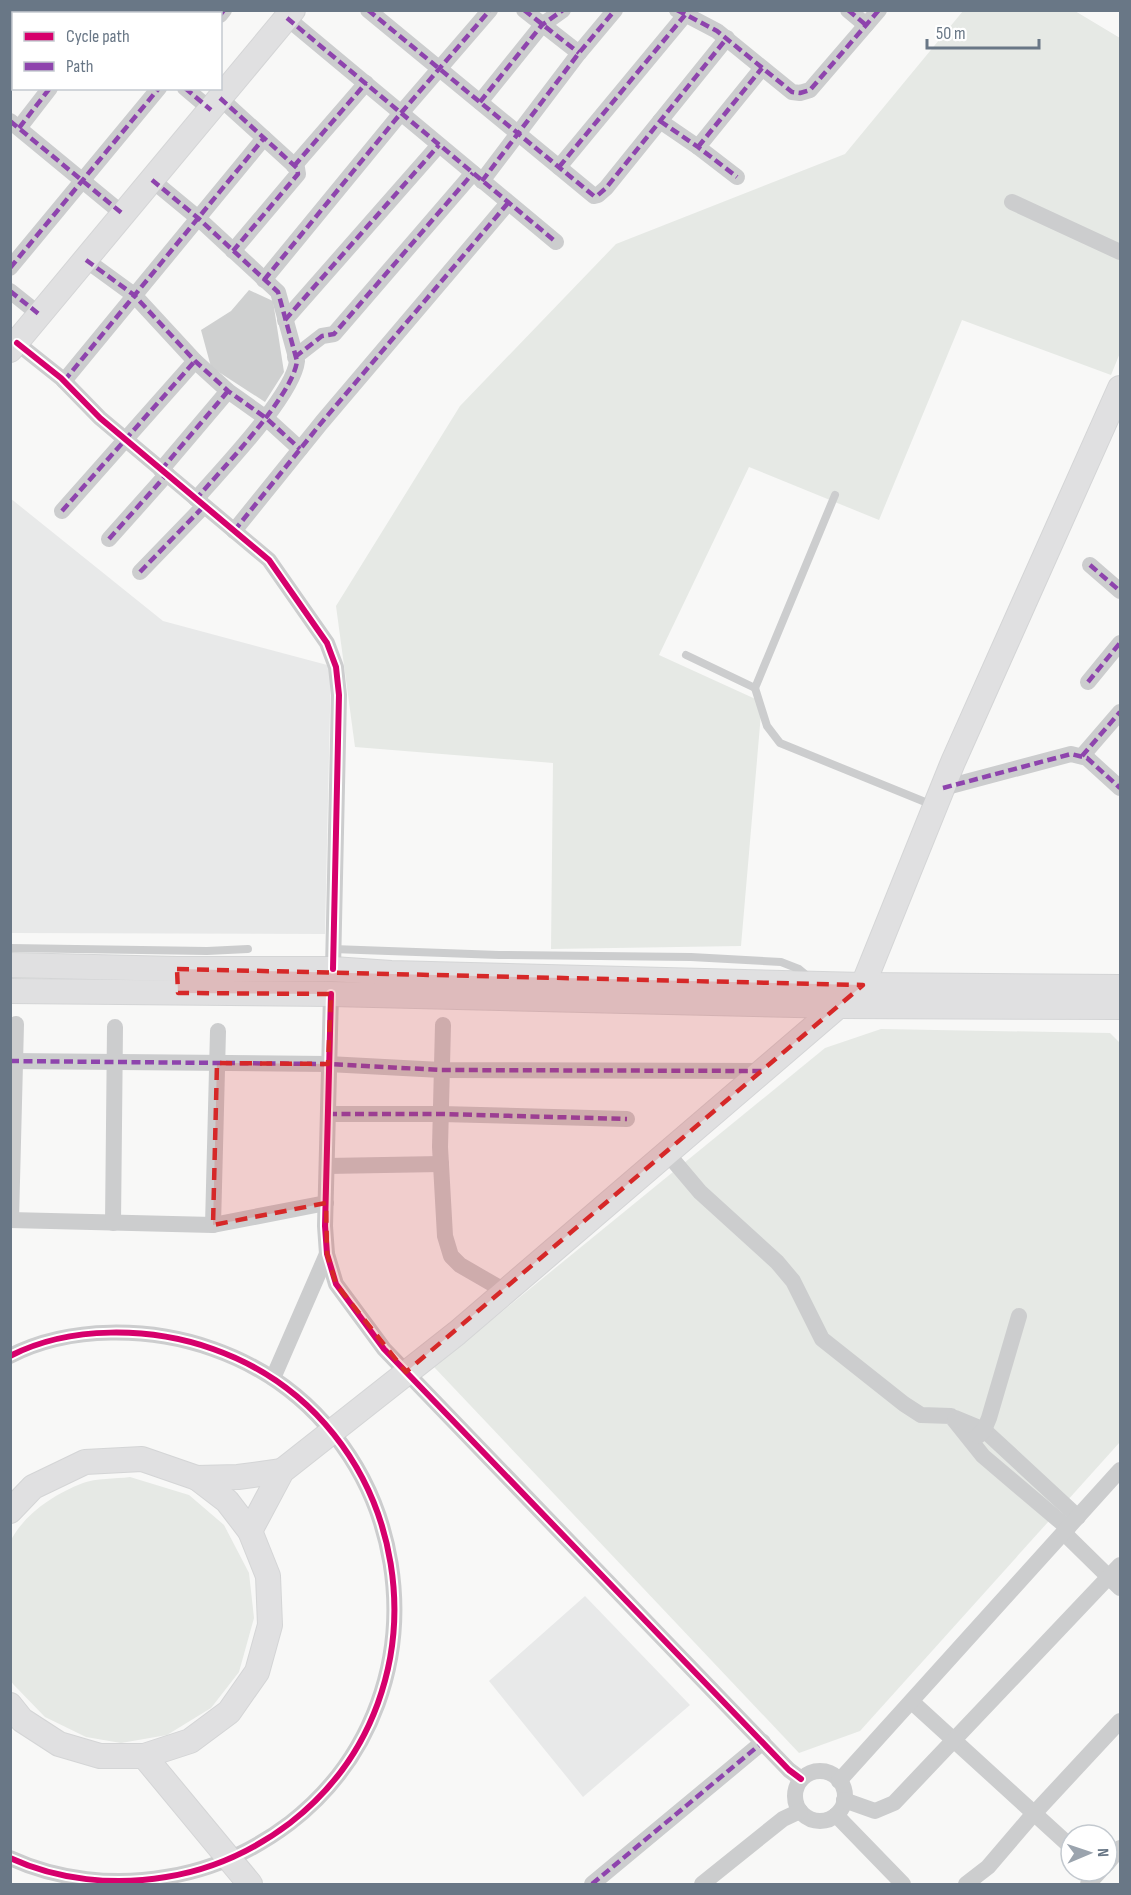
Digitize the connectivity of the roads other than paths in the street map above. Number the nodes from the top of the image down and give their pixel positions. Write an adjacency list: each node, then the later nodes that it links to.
1 (368, 10): 15 (street)
2 (490, 10): 15 (street)
3 (524, 10): 10 (street)
4 (563, 10): 10 (street)
5 (615, 10): 13 (street)
6 (848, 10): 11 (street)
7 (879, 10): 11 (street)
8 (681, 13): 12 (street); 30 (street)
9 (290, 14): 16 (street); 21 (main road)
10 (542, 25): 13 (street); 20 (street)
11 (866, 25): 14 (street)
12 (727, 38): 14 (street); 23 (street)
13 (579, 54): 25 (street)
14 (762, 68): 28 (street)
15 (440, 69): 20 (street); 22 (street)
16 (366, 83): 22 (street); 29 (street)
17 (48, 90): 24 (street)
18 (157, 90): 34 (street)
19 (189, 90): 21 (street)
20 (480, 102): 25 (street)
21 (216, 104): 26 (street); 33 (main road)
22 (401, 113): 27 (street); 44 (street)
23 (660, 121): 28 (street); 30 (street)
24 (15, 124): 34 (street)
25 (519, 134): 30 (street); 31 (street)
26 (264, 138): 29 (street); 38 (street)
27 (439, 144): 31 (street); 48 (street)
28 (698, 147): 32 (street)
29 (294, 166): 40 (street)
30 (559, 166)
31 (477, 177): 36 (street); 50 (street)
32 (737, 177)
33 (152, 180): 37 (main road); 38 (street)
34 (83, 181): 37 (street); 43 (street)
35 (1012, 202): 41 (street)
36 (508, 203): 39 (street); 57 (street)
37 (124, 215): 42 (main road)
38 (198, 218): 40 (street); 46 (street)
39 (556, 243)
40 (233, 251): 44 (street)
41 (1120, 252)
42 (86, 260): 46 (street); 47 (main road)
43 (10, 268)
44 (264, 279): 48 (street)
45 (10, 291): 47 (street)
46 (134, 295): 51 (street); 52 (street)
47 (40, 315): 49 (main road)
48 (285, 320): 50 (street)
49 (14, 346): 52 (street)
50 (295, 357): 55 (street)
51 (195, 361): 54 (street); 56 (street)
52 (64, 381): 56 (street)
53 (1120, 388): 74 (main road)
54 (228, 391): 55 (street); 58 (street)
55 (266, 418): 57 (street); 60 (street)
56 (125, 439): 58 (street); 61 (street)
57 (300, 450): 62 (street)
58 (164, 472): 60 (street); 63 (street)
59 (836, 495): 70 (lane)
60 (200, 502): 62 (street); 65 (street)
61 (62, 511)
62 (234, 531): 77 (street)
63 (109, 539)
64 (1090, 565): 66 (street)
65 (140, 572)
66 (1120, 591)
67 (1120, 643): 69 (street)
68 (686, 655): 70 (lane)
69 (1088, 682)
70 (755, 688): 74 (lane)
71 (1120, 712): 72 (street)
72 (1082, 756): 73 (street); 74 (street)
73 (1120, 788)
74 (939, 797): 80 (main road)
75 (10, 948): 79 (lane)
76 (248, 949): 79 (lane)
77 (333, 959): 79 (main road); 80 (main road)
78 (10, 965): 79 (main road)
79 (188, 970): 82 (main road); 83 (main road)
80 (863, 985): 81 (main road); 84 (main road)
81 (1120, 987)
82 (10, 991)
83 (331, 994): 84 (main road); 93 (street)
84 (839, 1006): 85 (main road); 95 (main road)
85 (1120, 1007)
86 (16, 1024): 90 (street)
87 (443, 1025): 94 (street)
88 (115, 1027): 91 (street)
89 (218, 1031): 92 (street)
90 (13, 1061): 91 (street); 103 (street)
91 (115, 1063): 92 (street); 104 (street)
92 (217, 1063): 93 (street); 105 (street)
93 (328, 1064): 94 (street); 96 (street)
94 (441, 1070): 95 (street); 97 (street)
95 (763, 1071): 99 (main road)
96 (328, 1114): 97 (street); 101 (street)
97 (441, 1114): 98 (street); 100 (street)
98 (627, 1119)
99 (667, 1153): 107 (main road); 113 (street)
100 (441, 1164): 101 (street); 107 (street)
101 (327, 1166): 102 (street)
102 (327, 1203): 105 (street); 106 (street)
103 (11, 1220): 104 (street)
104 (113, 1223): 105 (street)
105 (213, 1226)
106 (327, 1254): 110 (street); 111 (street)
107 (506, 1291): 110 (main road)
108 (1019, 1316): 113 (street)
109 (12, 1352): 111 (street)
110 (406, 1372): 112 (main road); 126 (street)
111 (273, 1378): 112 (street)
112 (332, 1431): 115 (main road); 135 (street)
113 (978, 1436): 118 (street)
114 (1120, 1470): 118 (street)
115 (282, 1471): 116 (main road); 119 (main road)
116 (197, 1478): 117 (main road); 119 (main road)
117 (10, 1511)
118 (1070, 1526): 121 (street); 122 (street)
119 (250, 1531): 127 (main road)
120 (1120, 1565): 121 (street)
121 (1114, 1583): 125 (street)
122 (912, 1702): 125 (street); 129 (street)
123 (14, 1715): 127 (main road)
124 (1120, 1720): 132 (street)
125 (954, 1740): 130 (street); 132 (street)
126 (763, 1742): 128 (street); 137 (street)
127 (144, 1756): 135 (main road)
128 (801, 1779): 129 (street); 131 (street)
129 (839, 1780): 130 (street)
130 (840, 1808): 131 (street); 139 (street)
131 (800, 1811): 138 (street)
132 (1034, 1814): 133 (street); 140 (street)
133 (1059, 1836)
134 (10, 1858): 135 (street)
135 (229, 1860): 136 (main road)
136 (250, 1884)
137 (592, 1884)
138 (702, 1884)
139 (903, 1884)
140 (966, 1884)

